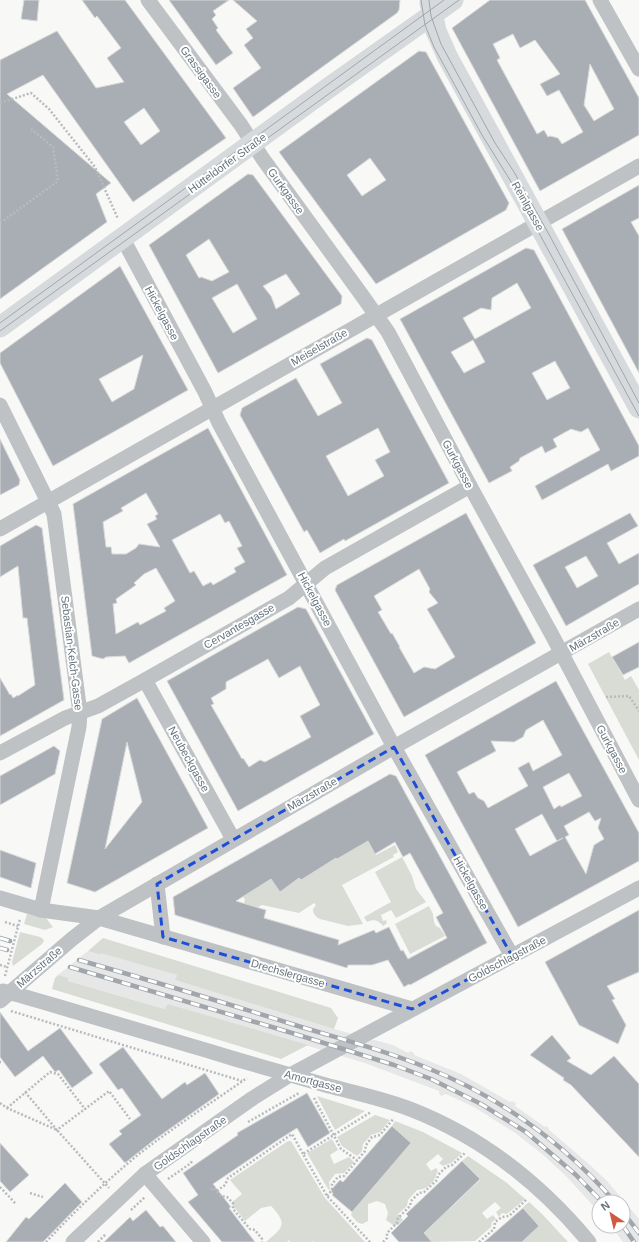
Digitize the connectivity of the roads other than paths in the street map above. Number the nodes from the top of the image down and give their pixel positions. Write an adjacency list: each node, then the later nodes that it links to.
1 (148, 0): 6 (street, Grassigasse)
2 (453, 0): 4 (main road, Hütteldorfer Straße)
3 (600, 0): 5 (street)
4 (431, 8): 6 (main road, Hütteldorfer Straße); 8 (main road, Reinlgasse)
5 (639, 69)
6 (253, 144): 9 (main road, Hütteldorfer Straße); 10 (street, Gurkgasse)
7 (639, 166): 8 (street, Meiselstraße)
8 (538, 223): 10 (street, Meiselstraße); 14 (main road, Reinlgasse)
9 (123, 239): 11 (main road, Hütteldorfer Straße); 13 (street, Hickelgasse)
10 (376, 314): 13 (street, Meiselstraße); 15 (street, Gurkgasse)
11 (0, 327)
12 (0, 405): 16 (street, Sebastian-Kelch-Gasse)
13 (212, 408): 16 (street, Meiselstraße); 18 (street, Hickelgasse)
14 (639, 408)
15 (470, 486): 18 (street, Cervantesgasse); 20 (street, Gurkgasse)
16 (48, 501): 17 (street, Meiselstraße); 22 (street, Sebastian-Kelch-Gasse)
17 (0, 529)
18 (307, 584): 21 (street, Cervantesgasse); 23 (street, Hickelgasse)
19 (639, 609): 20 (street, Märzstraße)
20 (561, 653): 23 (street, Märzstraße); 25 (street, Gurkgasse)
21 (145, 680): 22 (street, Cervantesgasse); 26 (street, Neubeckgasse)
22 (80, 712): 24 (street, Cervantesgasse); 30 (street, Sebastian-Kelch-Gasse)
23 (394, 747): 26 (street, Märzstraße); 33 (street, Hickelgasse)
24 (0, 753)
25 (639, 800)
26 (233, 839): 27 (street, Märzstraße)
27 (157, 884): 31 (street, Märzstraße); 32 (street)
28 (639, 888): 33 (street, Goldschlagstraße)
29 (0, 898): 30 (street, Drechslergasse)
30 (41, 910): 31 (street, Drechslergasse)
31 (99, 918): 32 (street, Drechslergasse); 34 (street, Märzstraße)
32 (163, 937): 35 (street, Drechslergasse)
33 (512, 956): 35 (street, Goldschlagstraße)
34 (4, 997): 36 (street, Amortgasse)
35 (412, 1009): 36 (street, Goldschlagstraße)
36 (300, 1080): 37 (street, Goldschlagstraße); 40 (street, Amortgasse)
37 (145, 1174): 38 (street, Goldschlagstraße); 39 (street)
38 (73, 1242)
39 (203, 1242)
40 (589, 1242)

